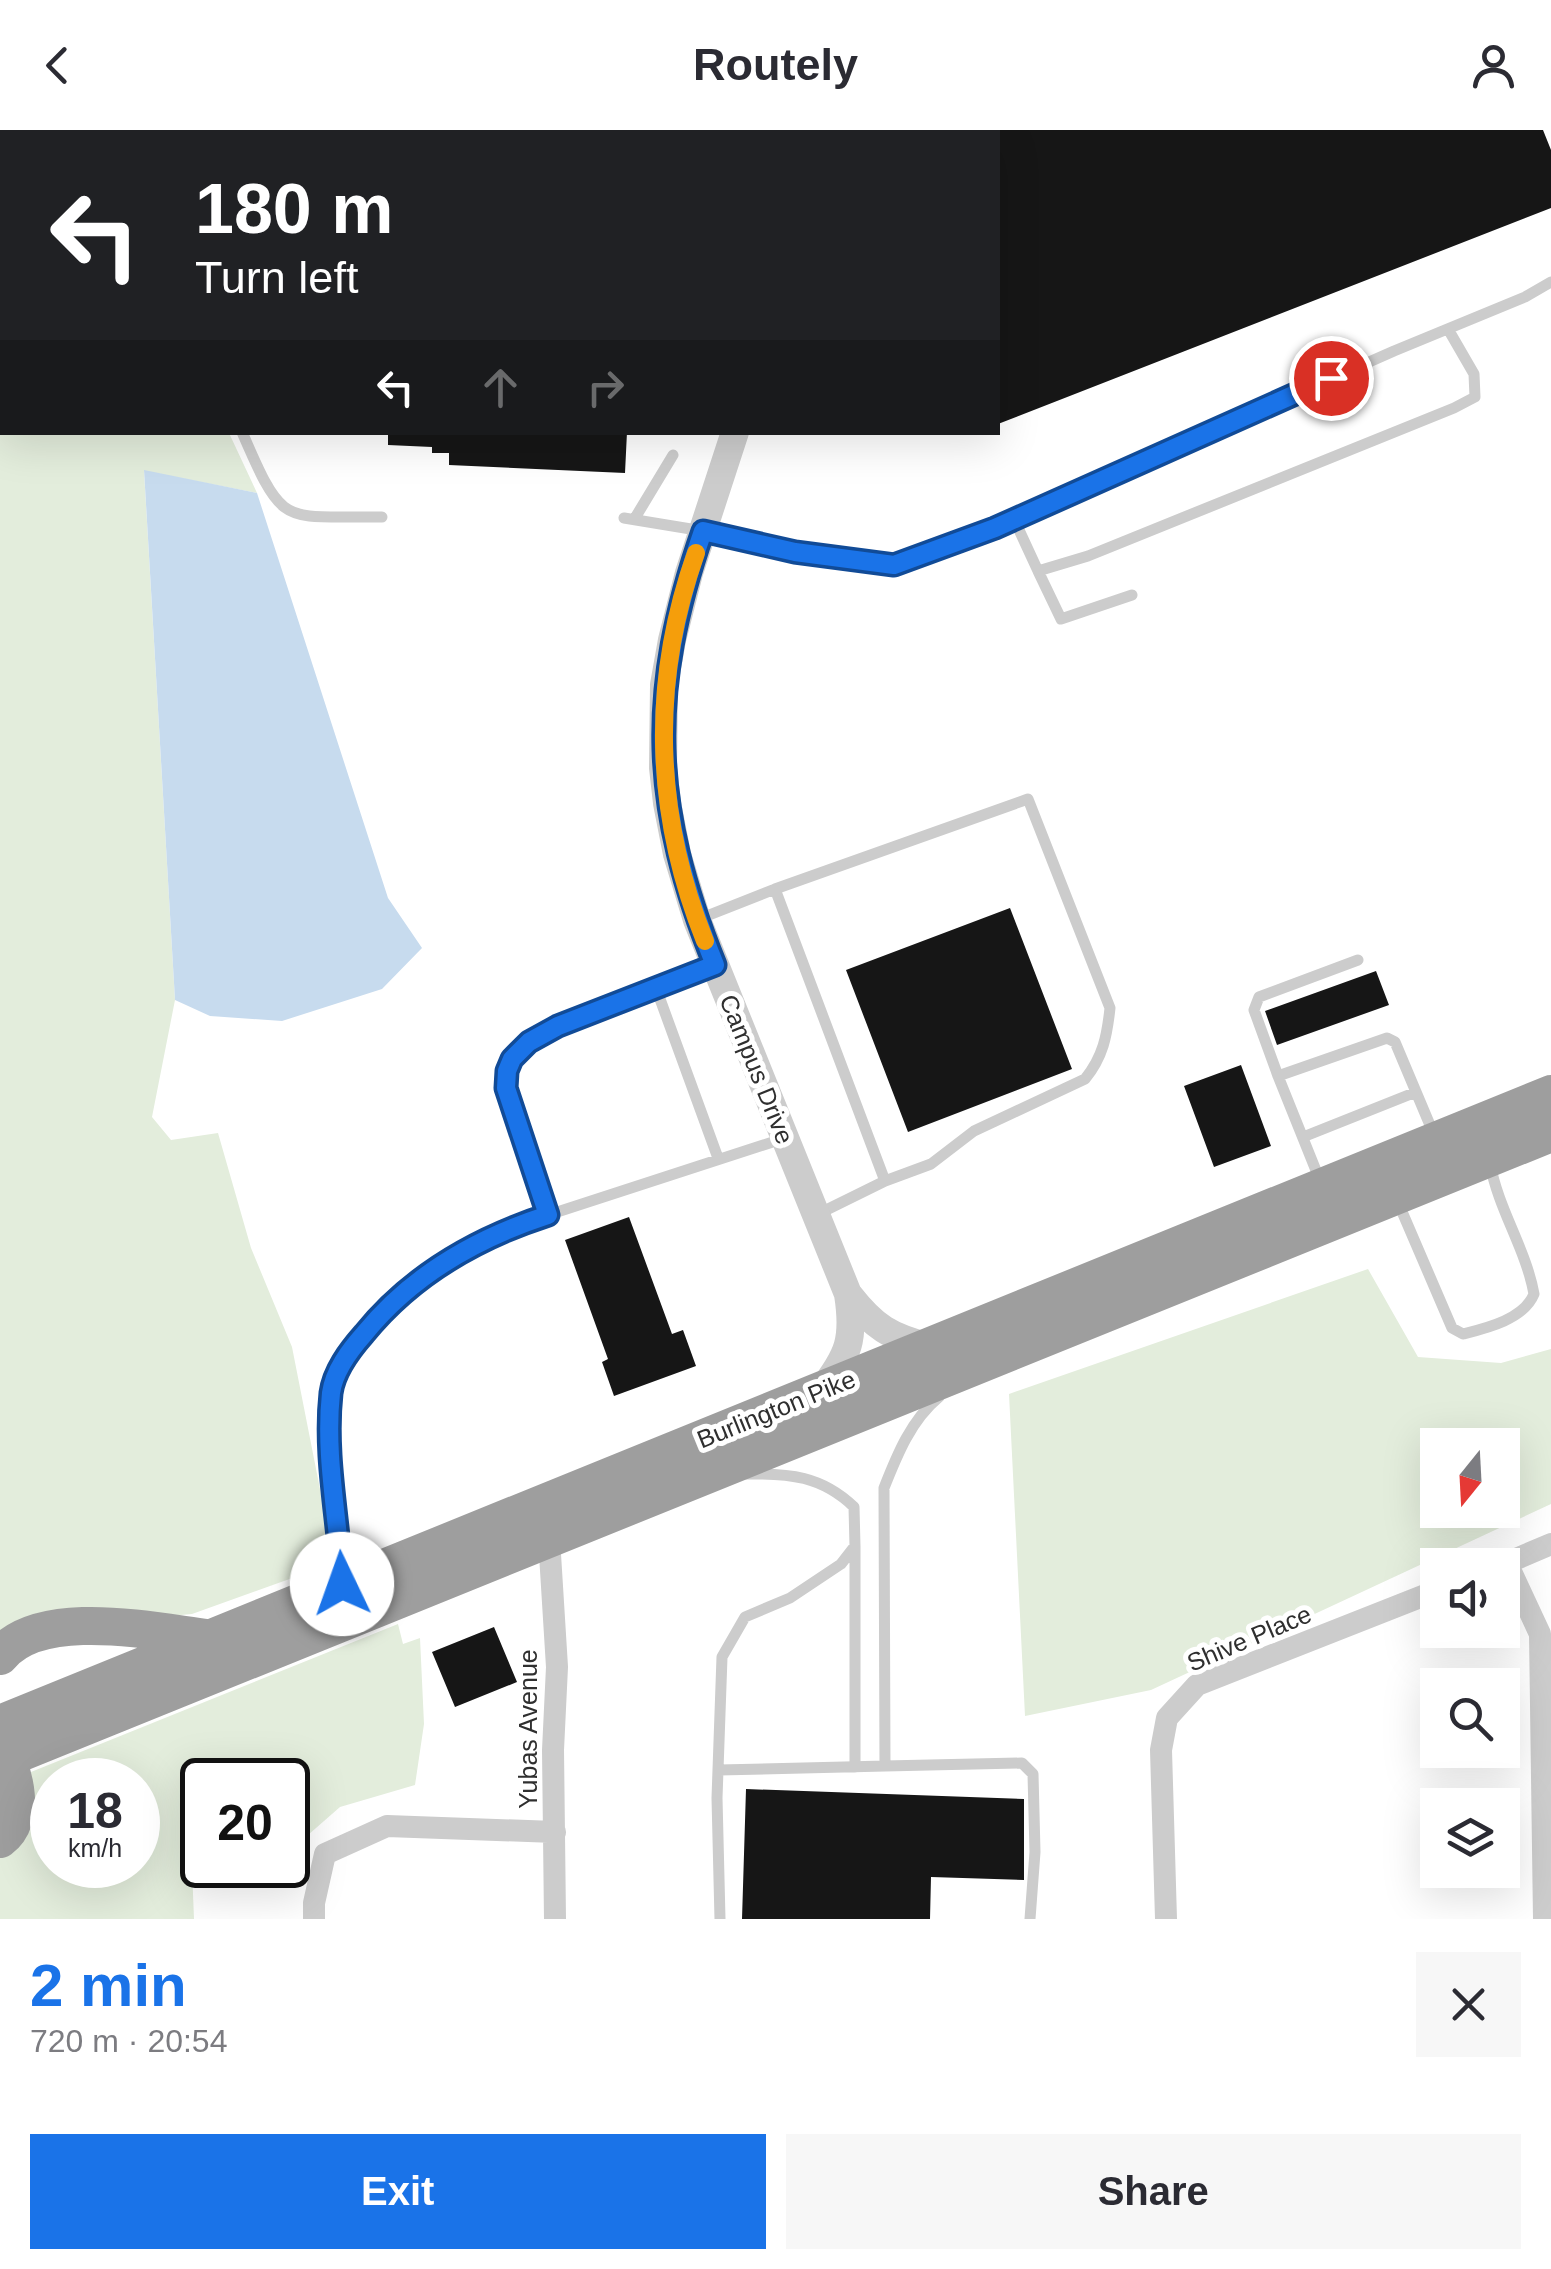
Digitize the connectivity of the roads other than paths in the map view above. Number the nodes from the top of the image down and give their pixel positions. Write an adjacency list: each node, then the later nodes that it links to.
1 (1551, 282): 2 (lane)
2 (1448, 329): 7 (lane); 9 (lane)
3 (243, 435): 6 (lane)
4 (734, 435): 8 (street, Campus Drive)
5 (674, 456): 8 (lane)
6 (382, 517)
7 (1014, 519): 8 (lane); 9 (lane)
8 (703, 531): 12 (street, Campus Drive)
9 (1038, 572): 10 (lane)
10 (1132, 595)
11 (775, 890): 12 (lane); 25 (lane); 25 (lane)
12 (697, 920): 14 (street, Campus Drive)
13 (1358, 960): 16 (lane)
14 (715, 965): 15 (lane); 21 (street, Campus Drive)
15 (656, 988): 23 (lane); 28 (lane)
16 (1278, 1076): 17 (lane); 20 (lane)
17 (1416, 1092): 20 (lane); 22 (lane)
18 (1551, 1094): 22 (highway, Burlington Pike)
19 (1551, 1132): 24 (highway, Burlington Pike)
20 (1302, 1137): 26 (lane)
21 (785, 1138): 23 (lane); 29 (street, Campus Drive)
22 (1436, 1140): 26 (highway, Burlington Pike)
23 (718, 1158): 28 (lane)
24 (1489, 1158): 27 (highway, Burlington Pike); 27 (lane)
25 (885, 1181): 29 (lane)
26 (1322, 1186): 31 (highway, Burlington Pike)
27 (1395, 1196): 32 (highway, Burlington Pike)
28 (548, 1215): 39 (lane)
29 (816, 1215): 30 (street, Campus Drive)
30 (848, 1294): 31 (street, Campus Drive); 33 (street, Campus Drive)
31 (930, 1347): 33 (highway, Burlington Pike)
32 (981, 1363): 34 (highway, Burlington Pike); 45 (lane)
33 (821, 1391): 39 (highway, Burlington Pike)
34 (688, 1482): 35 (highway, Burlington Pike); 37 (lane)
35 (549, 1538): 44 (highway, Burlington Pike); 48 (street, Yubas Avenue)
36 (1551, 1544): 38 (street)
37 (855, 1546): 46 (lane); 47 (lane)
38 (1520, 1557)
39 (342, 1584): 42 (highway, Burlington Pike)
40 (1520, 1595): 55 (street)
41 (1420, 1597): 54 (street, Shive Place)
42 (210, 1638): 43 (highway); 44 (highway, Burlington Pike)
43 (0, 1656)
44 (6, 1740): 49 (highway)
45 (885, 1766): 46 (lane); 53 (lane)
46 (855, 1767): 47 (lane)
47 (719, 1770): 52 (lane)
48 (556, 1832): 50 (street); 51 (street, Yubas Avenue)
49 (0, 1839)
50 (314, 1919)
51 (555, 1919)
52 (720, 1919)
53 (1030, 1919)
54 (1166, 1919)
55 (1544, 1919)

